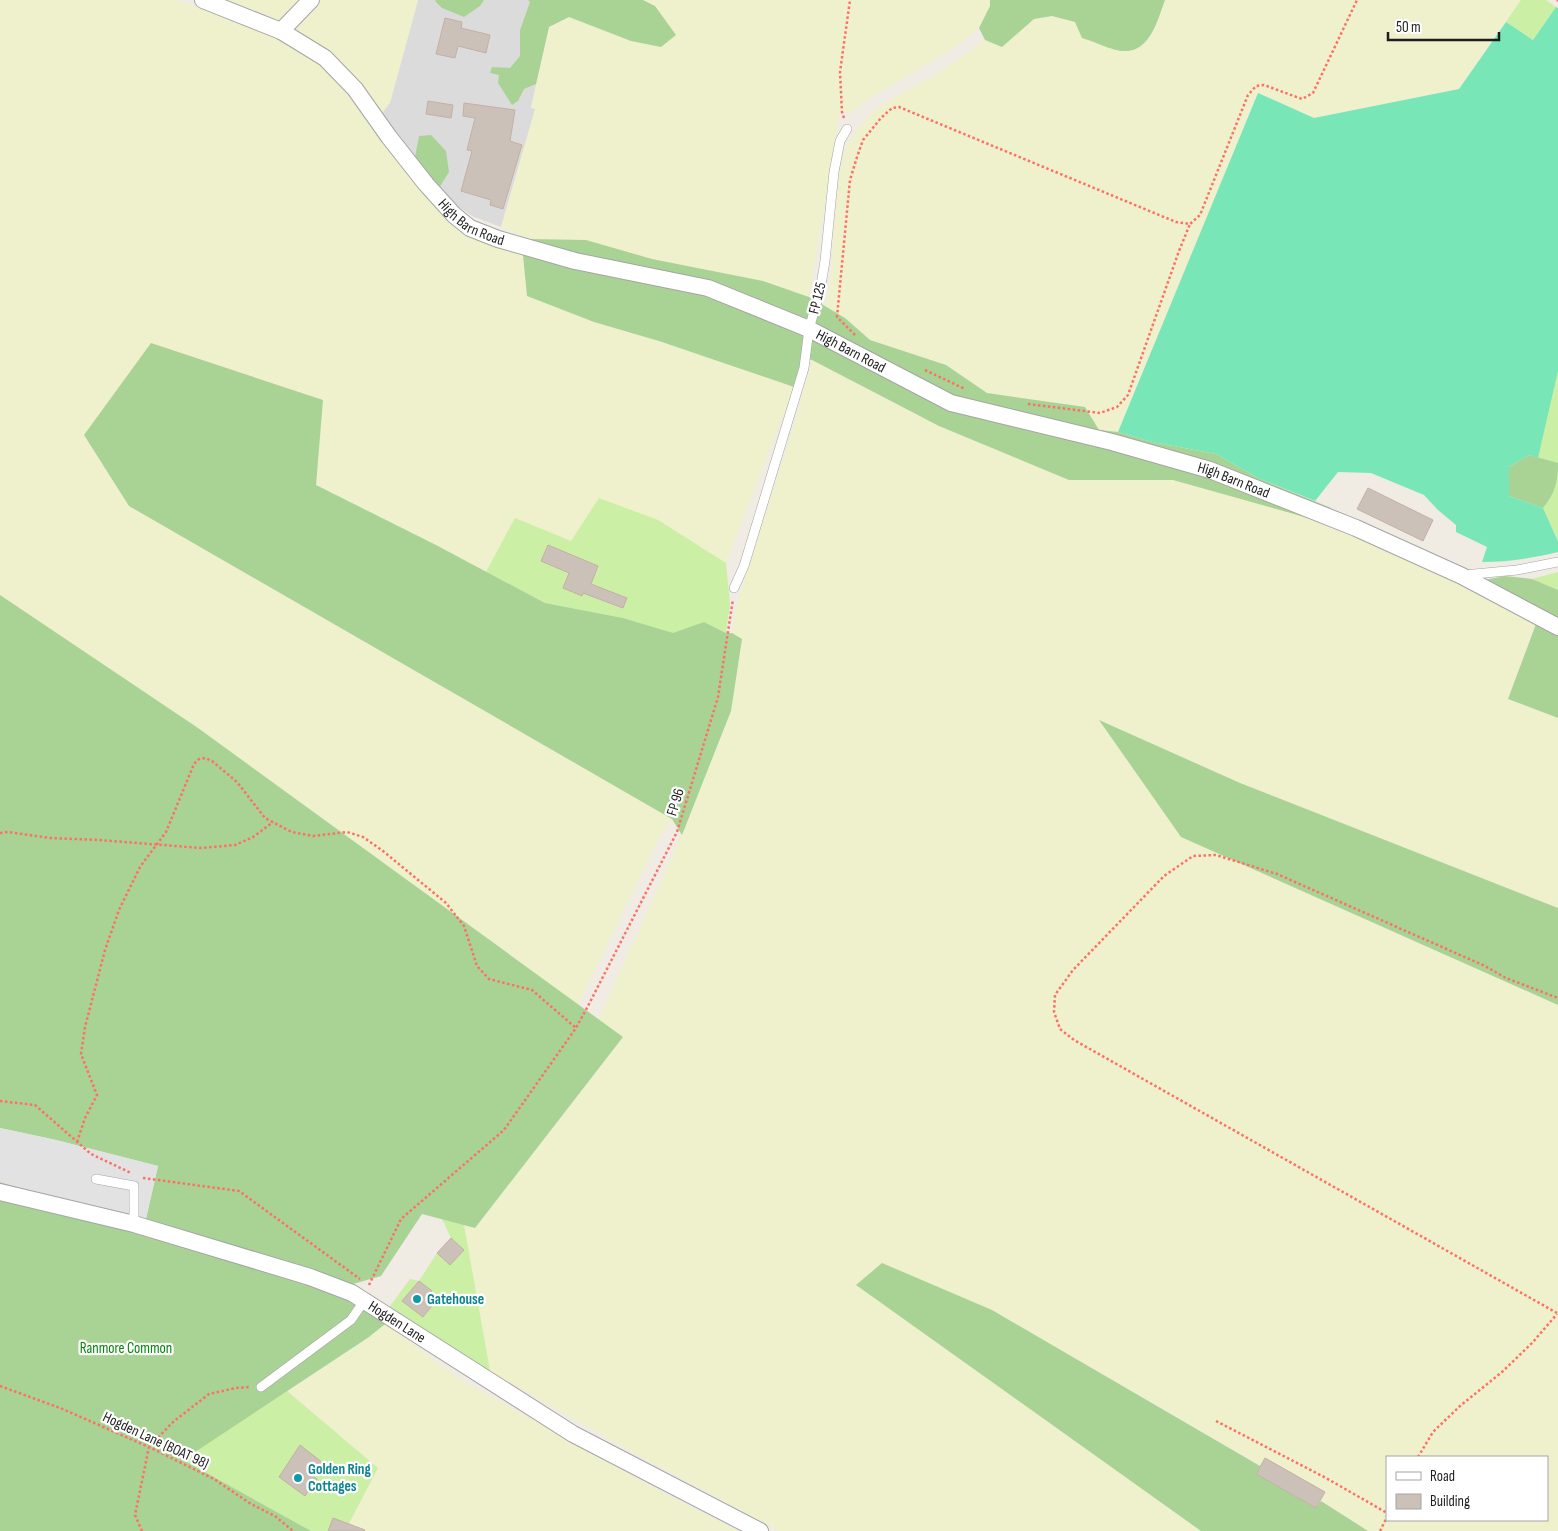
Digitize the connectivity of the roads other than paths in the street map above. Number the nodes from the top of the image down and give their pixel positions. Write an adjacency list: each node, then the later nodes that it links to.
1 (203, 0): 3 (street, High Barn Road)
2 (312, 0): 3 (street)
3 (281, 32): 5 (street, High Barn Road)
4 (847, 129): 5 (lane, FP 125)
5 (809, 329): 7 (street, High Barn Road); 8 (lane, FP 125)
6 (1558, 562): 7 (lane)
7 (1462, 576): 9 (street, High Barn Road)
8 (734, 588)
9 (1558, 627)
10 (96, 1179): 12 (lane)
11 (0, 1192): 12 (street, Hogden Lane)
12 (134, 1224): 13 (street, Hogden Lane)
13 (367, 1293): 14 (lane); 15 (street, Hogden Lane)
14 (261, 1387)
15 (760, 1531)

